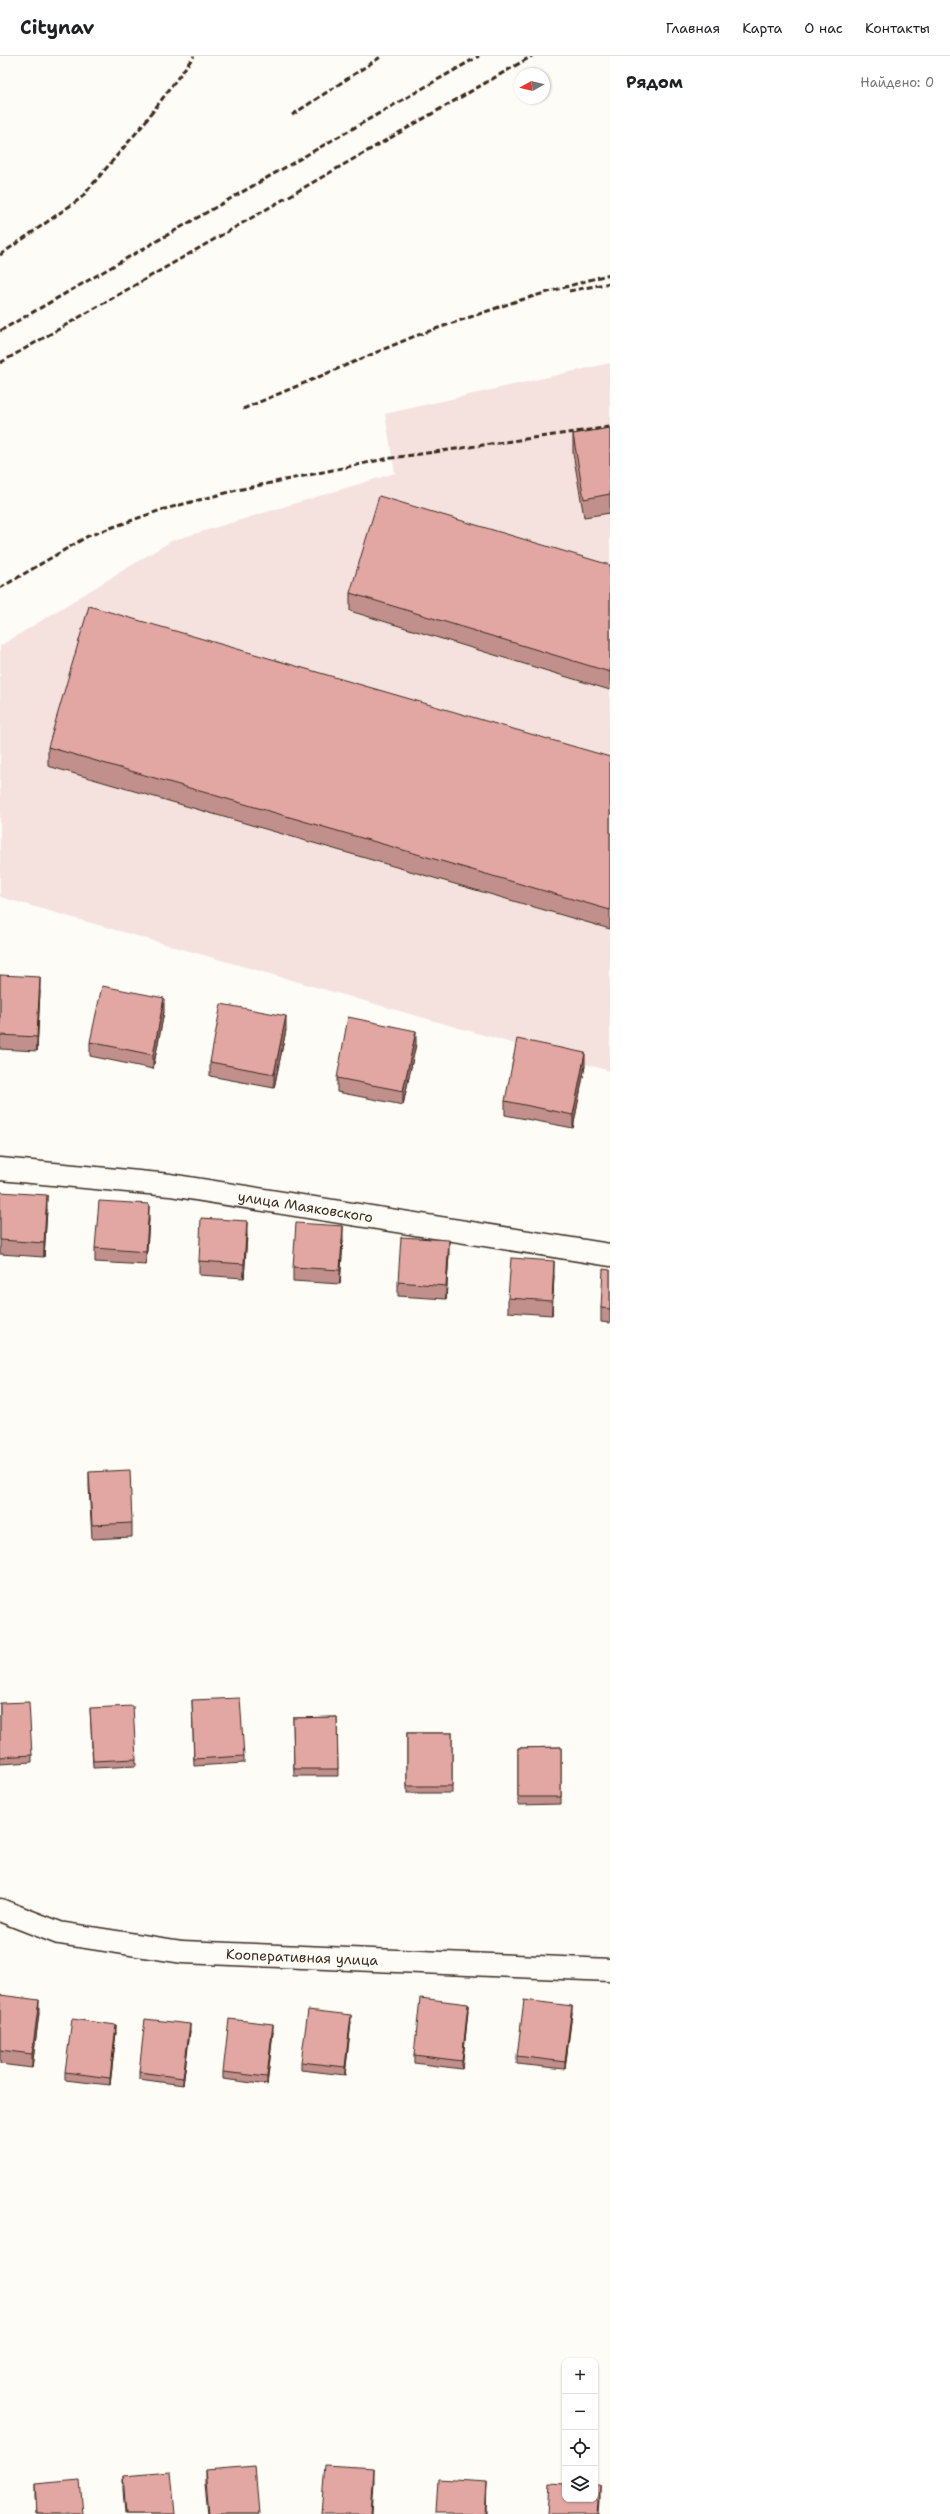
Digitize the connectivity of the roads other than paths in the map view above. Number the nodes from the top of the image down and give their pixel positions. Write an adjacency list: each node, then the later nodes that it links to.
1 (0, 1169): 2 (street, улица Маяковского)
2 (610, 1255)
3 (0, 1910): 4 (street, Кооперативная улица)
4 (610, 1970)

